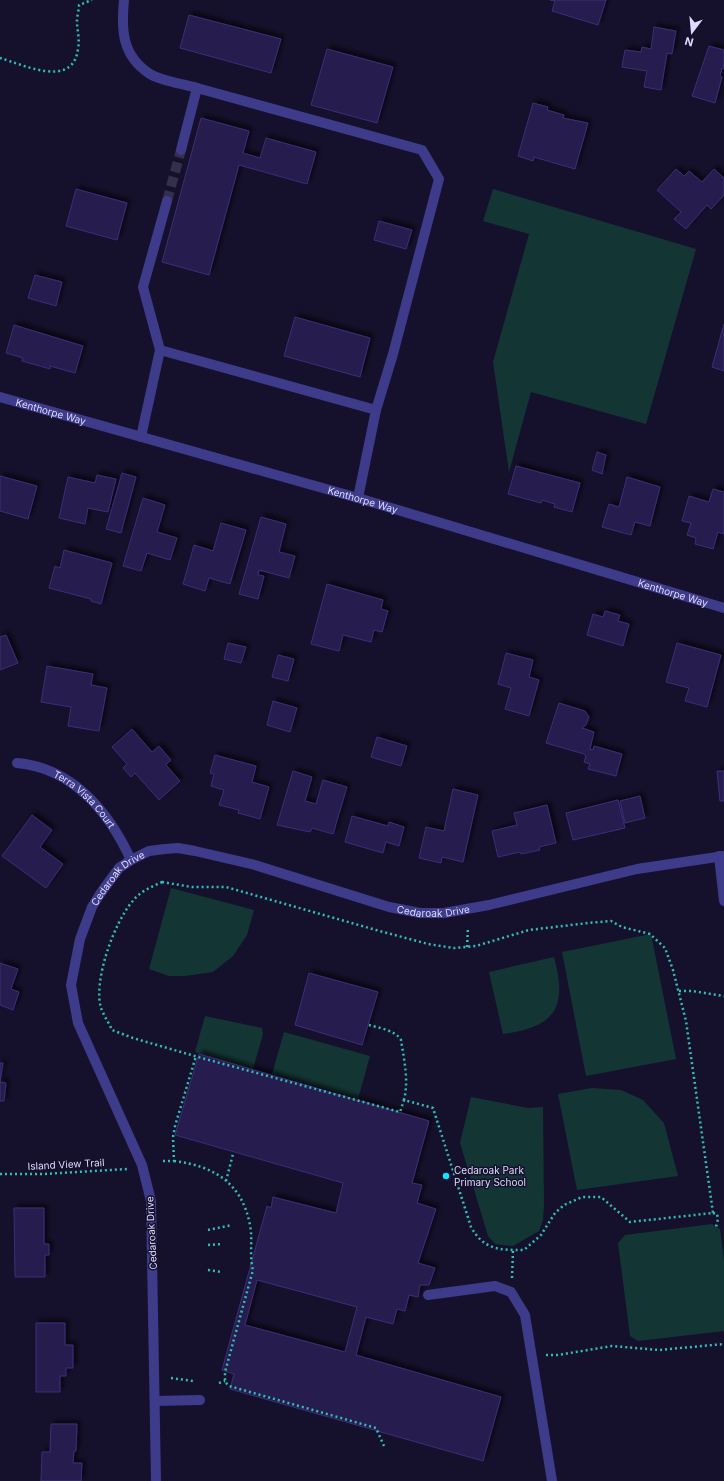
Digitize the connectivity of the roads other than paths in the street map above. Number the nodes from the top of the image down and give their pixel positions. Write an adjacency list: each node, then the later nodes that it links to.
1 (124, 0): 2 (street)
2 (198, 88): 3 (street); 7 (street)
3 (181, 150)
4 (167, 201): 5 (street)
5 (160, 350): 7 (street); 8 (street)
6 (0, 397): 8 (street, Kenthorpe Way)
7 (376, 410): 9 (street)
8 (141, 437): 9 (street, Kenthorpe Way)
9 (358, 498): 10 (street, Kenthorpe Way)
10 (724, 608)
11 (17, 763): 13 (street, Terra Vista Court)
12 (721, 856): 13 (street, Cedaroak Drive); 14 (street)
13 (131, 860): 17 (street, Cedaroak Drive)
14 (724, 901)
15 (428, 1295): 19 (street)
16 (200, 1400): 17 (street)
17 (155, 1401): 18 (street, Cedaroak Drive)
18 (156, 1481)
19 (552, 1481)

